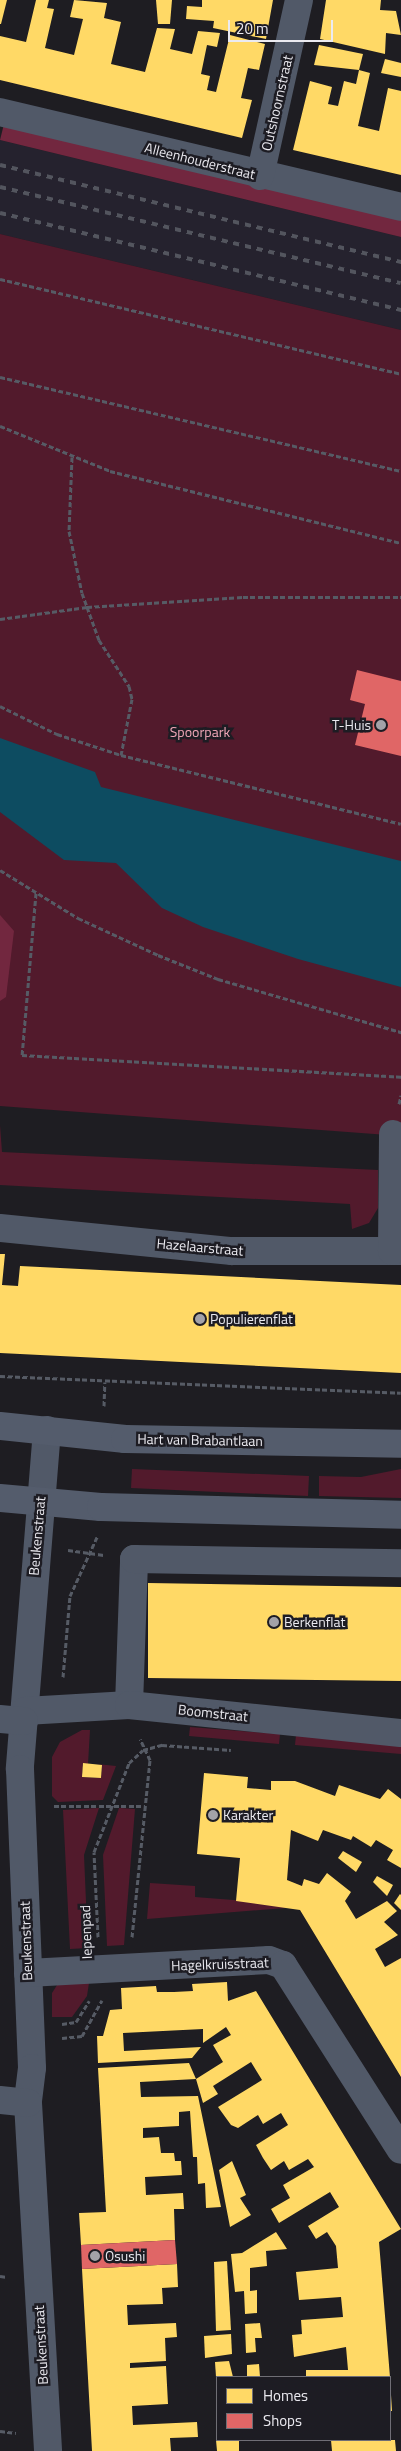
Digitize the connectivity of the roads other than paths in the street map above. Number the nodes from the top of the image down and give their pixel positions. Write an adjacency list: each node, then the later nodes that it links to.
1 (299, 0): 3 (street, Outshoornstraat)
2 (0, 112): 3 (street, Alleenhouderstraat)
3 (260, 176): 4 (street, Alleenhouderstraat)
4 (401, 207)
5 (393, 1134): 7 (street)
6 (0, 1228): 7 (street, Hazelaarstraat)
7 (397, 1251)
8 (0, 1426): 9 (street, Hart van Brabantlaan)
9 (47, 1430): 10 (street, Hart van Brabantlaan); 12 (street, Beukenstraat)
10 (401, 1444)
11 (0, 1498): 12 (street)
12 (40, 1501): 13 (street); 16 (street, Beukenstraat)
13 (401, 1515)
14 (401, 1563): 15 (street)
15 (128, 1705): 16 (street, Boomstraat); 17 (street, Boomstraat)
16 (16, 1717): 18 (street, Beukenstraat)
17 (401, 1733)
18 (28, 1972): 20 (street, Beukenstraat); 21 (street, Hagelkruisstraat)
19 (0, 2100): 20 (street)
20 (28, 2103): 22 (street, Beukenstraat)
21 (401, 2150)
22 (48, 2451)

